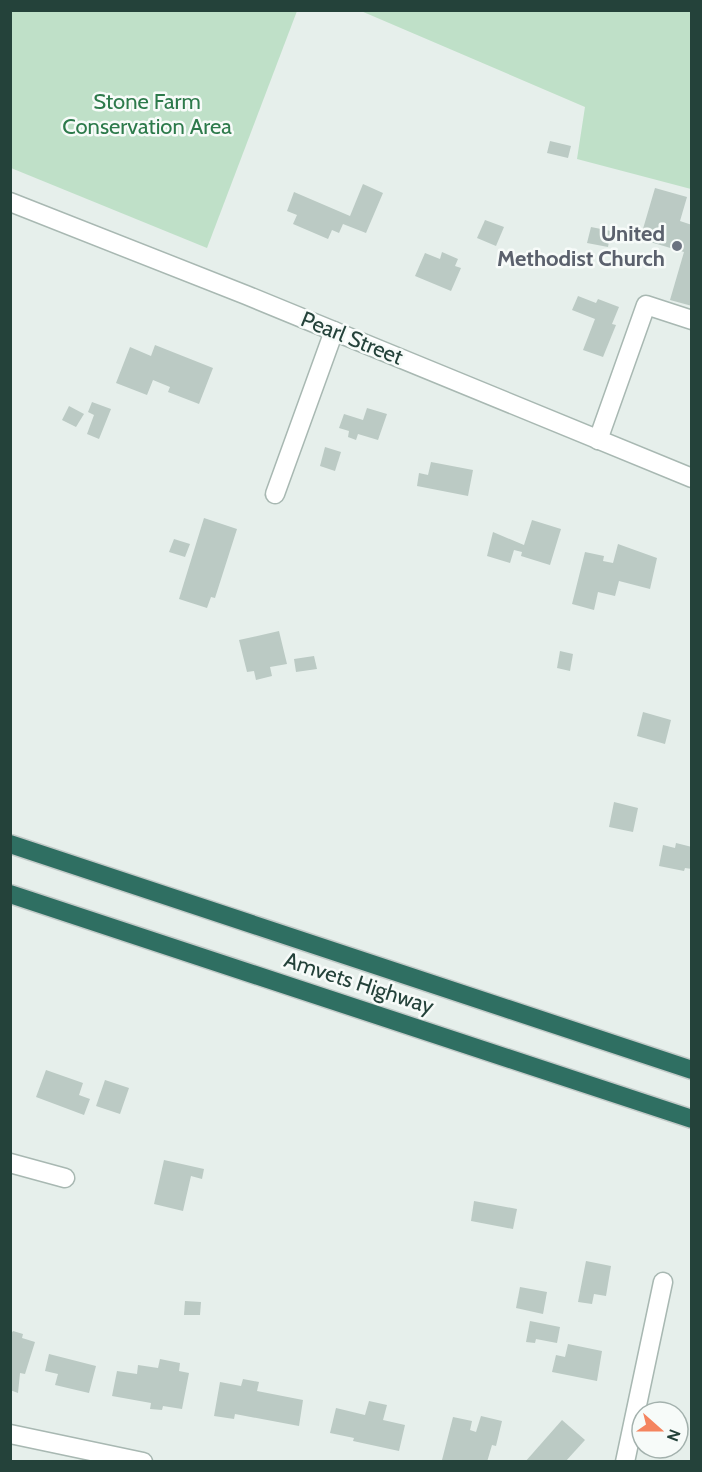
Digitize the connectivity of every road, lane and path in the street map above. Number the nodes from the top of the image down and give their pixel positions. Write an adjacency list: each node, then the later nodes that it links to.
1 (10, 202): 3 (street, Pearl Street)
2 (692, 320): 4 (street)
3 (334, 331): 4 (street, Pearl Street); 6 (street)
4 (598, 440): 5 (street, Pearl Street)
5 (692, 478)
6 (275, 494)
7 (10, 844): 9 (highway, Amvets Highway)
8 (10, 894): 10 (highway, Amvets Highway)
9 (692, 1070)
10 (692, 1119)
11 (10, 1163): 12 (street)
12 (64, 1178)
13 (663, 1282): 16 (street)
14 (10, 1434): 15 (street)
15 (143, 1461)
16 (625, 1461)

